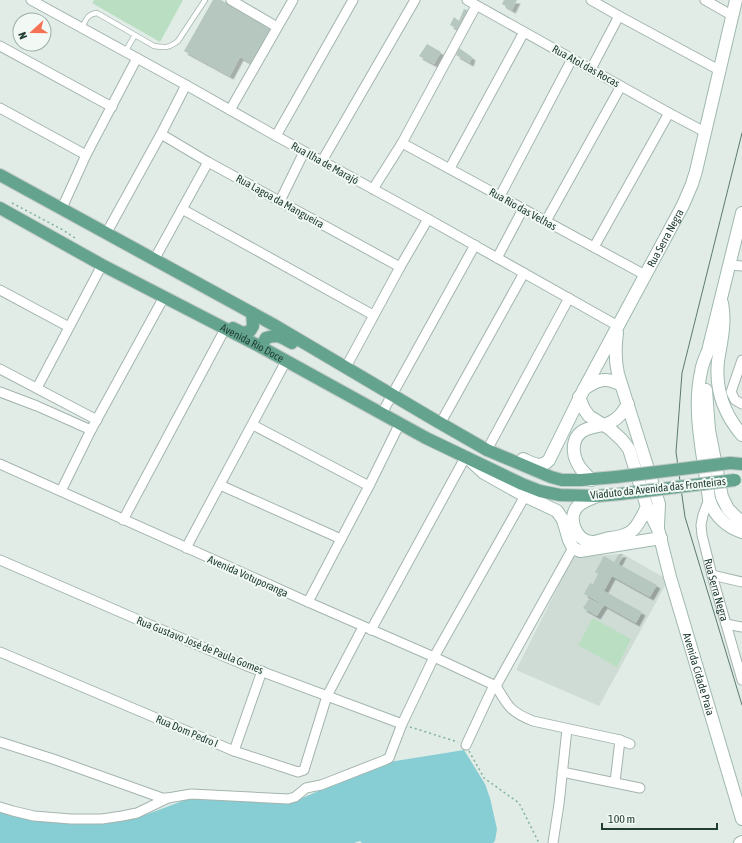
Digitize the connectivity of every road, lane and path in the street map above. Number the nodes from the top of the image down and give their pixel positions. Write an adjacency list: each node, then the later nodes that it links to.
1 (31, 0): 15 (street, Rua Ilha de Marajó)
2 (205, 0): 17 (lane)
3 (231, 0): 14 (street)
4 (293, 0): 14 (street)
5 (353, 0): 32 (street)
6 (415, 0): 36 (street)
7 (467, 0): 11 (street, Rua Atol das Rocas)
8 (591, 0): 12 (street)
9 (705, 0): 13 (street)
10 (736, 0): 13 (main road, Rua Serra Negra)
11 (476, 6): 16 (street, Rua Atol das Rocas); 33 (street)
12 (619, 16): 22 (street); 23 (street)
13 (733, 16): 23 (main road, Rua Serra Negra)
14 (277, 27): 28 (street)
15 (82, 28): 17 (lane); 19 (street, Rua Ilha de Marajó)
16 (524, 32): 21 (street, Rua Atol das Rocas); 38 (street)
17 (135, 35): 19 (lane)
18 (0, 46): 26 (street)
19 (125, 52): 20 (street, Rua Ilha de Marajó)
20 (137, 58): 24 (street, Rua Ilha de Marajó); 26 (street)
21 (572, 58): 22 (street, Rua Atol das Rocas); 41 (street)
22 (591, 69): 25 (street, Rua Atol das Rocas)
23 (719, 70): 30 (main road, Rua Serra Negra)
24 (186, 85): 28 (street, Rua Ilha de Marajó); 31 (street)
25 (621, 86): 29 (street, Rua Atol das Rocas); 49 (street)
26 (112, 107): 35 (street)
27 (0, 108): 35 (street)
28 (230, 110): 32 (street, Rua Ilha de Marajó)
29 (669, 113): 30 (street, Rua Atol das Rocas); 52 (street)
30 (706, 132): 60 (main road, Rua Serra Negra)
31 (161, 134): 37 (street, Rua Lagoa da Mangueira); 50 (street)
32 (276, 136): 34 (street, Rua Ilha de Marajó)
33 (402, 143): 38 (street, Rua Rio das Velhas); 40 (street)
34 (304, 152): 36 (street, Rua Ilha de Marajó); 42 (street)
35 (86, 155): 44 (street)
36 (322, 161): 40 (street, Rua Ilha de Marajó)
37 (208, 162): 42 (street, Rua Lagoa da Mangueira); 45 (street)
38 (450, 168): 41 (street, Rua Rio das Velhas)
39 (0, 175): 44 (main road)
40 (373, 189): 48 (street, Rua Ilha de Marajó)
41 (500, 196): 46 (street, Rua Rio das Velhas)
42 (280, 201): 58 (street, Rua Lagoa da Mangueira)
43 (0, 208): 55 (main road, Avenida Rio Doce)
44 (62, 208): 50 (main road)
45 (182, 209): 54 (street); 66 (street)
46 (523, 209): 49 (street, Rua Rio das Velhas); 53 (street)
47 (742, 213): 56 (main road)
48 (428, 219): 51 (street, Rua Ilha de Marajó); 58 (street)
49 (546, 221): 52 (street, Rua Rio das Velhas)
50 (107, 232): 54 (main road)
51 (475, 245): 53 (street, Rua Ilha de Marajó); 81 (street)
52 (594, 248): 60 (street, Rua Rio das Velhas)
53 (498, 258): 59 (street, Rua Ilha de Marajó)
54 (154, 260): 65 (main road)
55 (102, 265): 64 (main road, Avenida Rio Doce); 68 (street)
56 (729, 265): 57 (street); 62 (main road)
57 (742, 266)
58 (400, 267): 66 (street)
59 (524, 273): 63 (street, Rua Ilha de Marajó); 89 (street)
60 (645, 275): 67 (main road, Rua Serra Negra)
61 (0, 290): 68 (street)
62 (721, 297): 71 (main road); 93 (main road)
63 (569, 298): 67 (street, Rua Ilha de Marajó); 94 (street)
64 (168, 299): 65 (main road); 69 (main road, Avenida Rio Doce); 87 (street)
65 (252, 313): 72 (main road)
66 (373, 315): 75 (street)
67 (618, 326): 77 (main road, Avenida Cidade Praia); 80 (main road, Rua Serra Negra)
68 (69, 327): 78 (street)
69 (225, 329): 70 (main road, Avenida Rio Doce); 108 (street)
70 (261, 347): 72 (main road); 74 (main road, Avenida Rio Doce)
71 (708, 351): 106 (main road); 109 (main road)
72 (334, 360): 75 (main road)
73 (742, 360): 84 (street)
74 (286, 361): 86 (main road, Avenida Rio Doce); 90 (street)
75 (346, 367): 81 (main road)
76 (0, 369): 78 (street)
77 (621, 386): 80 (main road); 83 (main road, Avenida Cidade Praia)
78 (37, 388): 82 (street); 85 (street); 87 (street)
79 (0, 392): 82 (street)
80 (581, 393): 91 (main road); 94 (main road, Rua Serra Negra)
81 (392, 394): 86 (street); 89 (main road)
82 (24, 401): 85 (street)
83 (628, 404): 91 (main road); 111 (main road, Avenida Cidade Praia)
84 (742, 404)
85 (37, 406): 92 (street)
86 (382, 413): 88 (main road, Avenida Rio Doce)
87 (97, 420): 92 (street)
88 (400, 423): 95 (main road, Avenida Rio Doce); 102 (street)
89 (440, 424): 94 (main road)
90 (252, 425): 101 (street); 102 (street)
91 (604, 425): 99 (main road); 107 (main road, Avenida Cidade Praia)
92 (91, 430): 103 (street)
93 (742, 435)
94 (490, 452): 99 (main road, Viaduto da Avenida das Fronteiras)
95 (466, 456): 98 (main road, Avenida Rio Doce); 104 (main road); 121 (street)
96 (0, 464): 103 (street, Avenida Votuporanga)
97 (736, 464): 99 (main road, Viaduto da Avenida das Fronteiras, bridge)
98 (505, 475): 105 (main road, Viaduto da Avenida das Fronteiras)
99 (591, 480)
100 (739, 480): 105 (main road, Viaduto da Avenida das Fronteiras, bridge)
101 (220, 485): 112 (street); 113 (street)
102 (369, 486): 112 (street)
103 (61, 491): 108 (street, Avenida Votuporanga)
104 (525, 496): 114 (main road); 123 (street)
105 (597, 496): 107 (main road)
106 (709, 499): 110 (main road); 116 (street, Rua Serra Negra)
107 (647, 507): 111 (main road, Avenida Cidade Praia)
108 (123, 520): 113 (street, Avenida Votuporanga)
109 (742, 521)
110 (742, 532)
111 (660, 533): 114 (main road); 140 (main road, Avenida Cidade Praia)
112 (341, 539): 118 (street)
113 (186, 548): 118 (street, Avenida Votuporanga)
114 (573, 548): 126 (street)
115 (0, 560): 124 (street, Rua Gustavo José de Paula Gomes)
116 (712, 575): 117 (street); 119 (street, Rua Serra Negra)
117 (742, 582)
118 (308, 602): 121 (street, Avenida Votuporanga)
119 (726, 624): 120 (street); 125 (street, Rua Serra Negra)
120 (742, 627)
121 (367, 628): 123 (street, Avenida Votuporanga); 127 (street)
122 (0, 652): 134 (street, Rua Dom Pedro I)
123 (434, 657): 126 (street, Avenida Votuporanga); 128 (street)
124 (262, 671): 127 (street, Rua Gustavo José de Paula Gomes); 134 (street)
125 (741, 675)
126 (495, 685): 129 (street); 133 (street)
127 (327, 696): 128 (street, Rua Gustavo José de Paula Gomes); 134 (street, Rua Dom Pedro I)
128 (402, 724): 133 (path); 138 (street)
129 (567, 729): 130 (street); 135 (street)
130 (620, 740): 132 (street); 136 (street)
131 (0, 742): 138 (street)
132 (630, 744)
133 (466, 745): 141 (path)
134 (234, 752)
135 (562, 772): 136 (street); 142 (street)
136 (615, 782): 137 (street)
137 (640, 788)
138 (168, 798): 139 (street)
139 (0, 807)
140 (742, 819)
141 (540, 843)
142 (553, 843)

